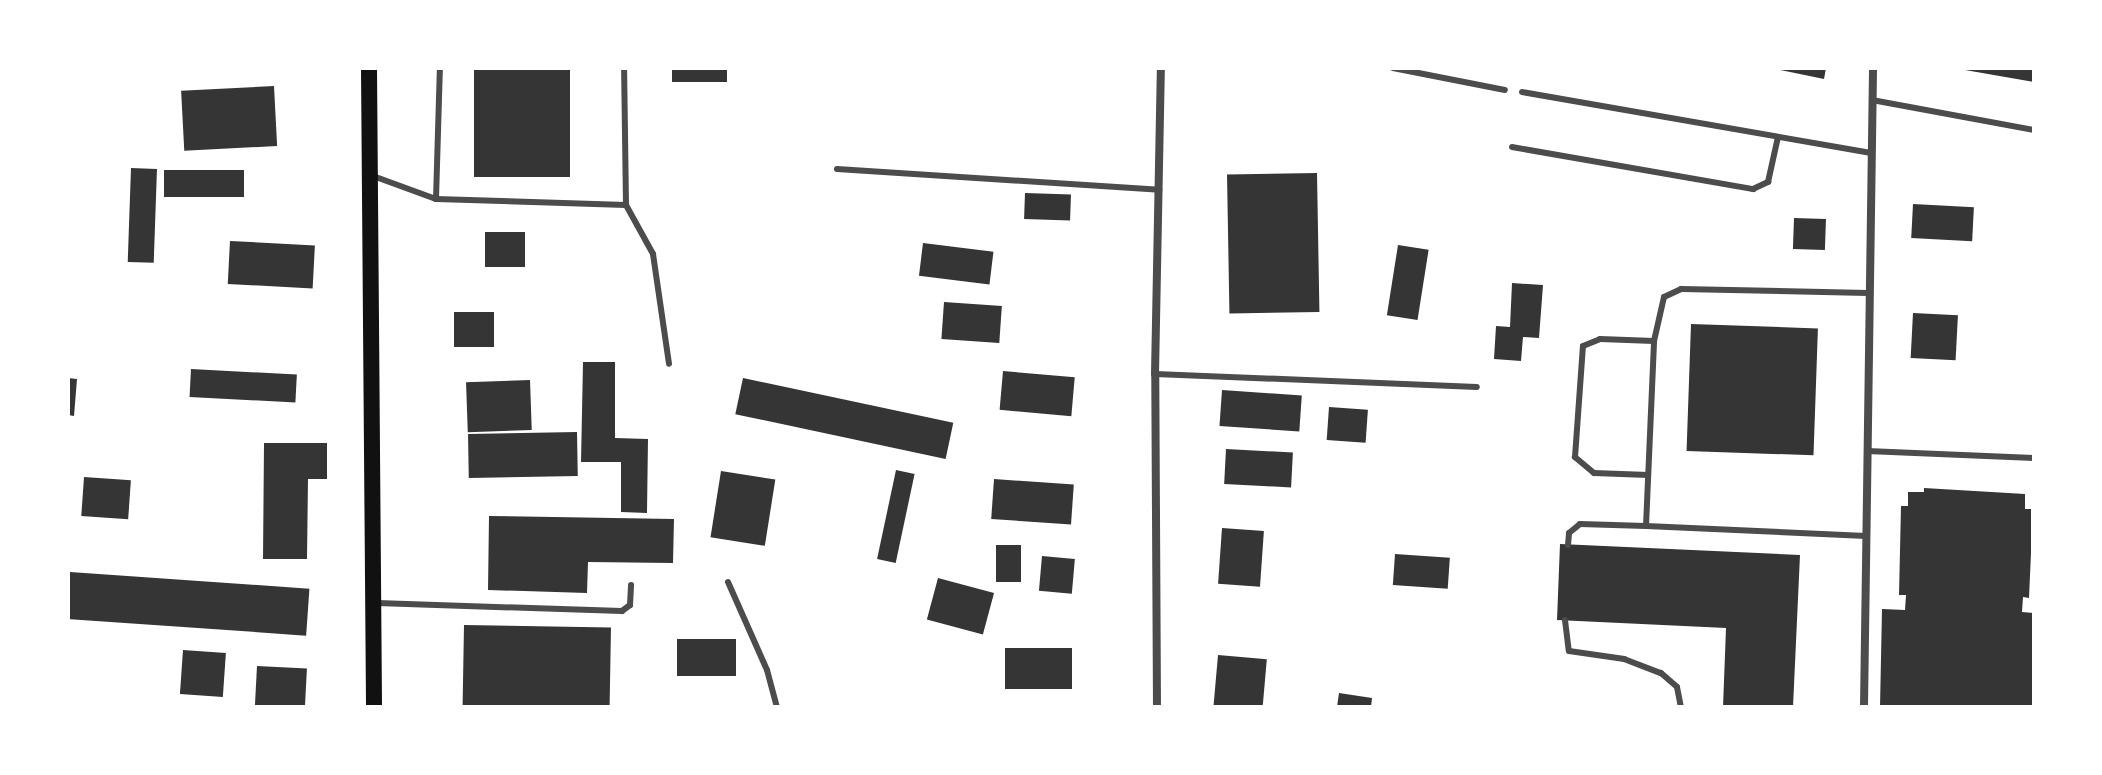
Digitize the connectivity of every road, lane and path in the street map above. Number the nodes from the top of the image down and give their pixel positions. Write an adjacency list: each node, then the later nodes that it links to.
1 (369, 68): 15 (main road)
2 (440, 68): 17 (lane)
3 (624, 68): 18 (lane)
4 (1161, 68): 16 (street)
5 (1393, 68): 7 (lane)
6 (1873, 68): 9 (street)
7 (1505, 90)
8 (1522, 92): 11 (lane)
9 (1872, 100): 10 (lane); 13 (street)
10 (2034, 130)
11 (1778, 137): 12 (lane); 13 (lane)
12 (1512, 147)
13 (1870, 153): 19 (street)
14 (837, 169): 16 (lane)
15 (370, 175): 17 (lane); 32 (main road)
16 (1159, 190): 22 (street)
17 (436, 199): 18 (lane)
18 (626, 205): 21 (lane)
19 (1868, 293): 20 (lane); 24 (street)
20 (1654, 341): 26 (lane); 26 (lane)
21 (669, 364)
22 (1155, 374): 23 (lane); 36 (street)
23 (1477, 387)
24 (1867, 451): 25 (lane); 28 (street)
25 (2034, 458)
26 (1648, 475): 27 (lane)
27 (1646, 526): 28 (lane); 29 (lane)
28 (1866, 536): 38 (street)
29 (1568, 545)
30 (728, 582): 35 (lane)
31 (631, 585): 32 (lane)
32 (373, 603): 34 (main road)
33 (1565, 620): 37 (lane)
34 (374, 707)
35 (777, 707)
36 (1157, 707)
37 (1681, 707)
38 (1864, 707)

